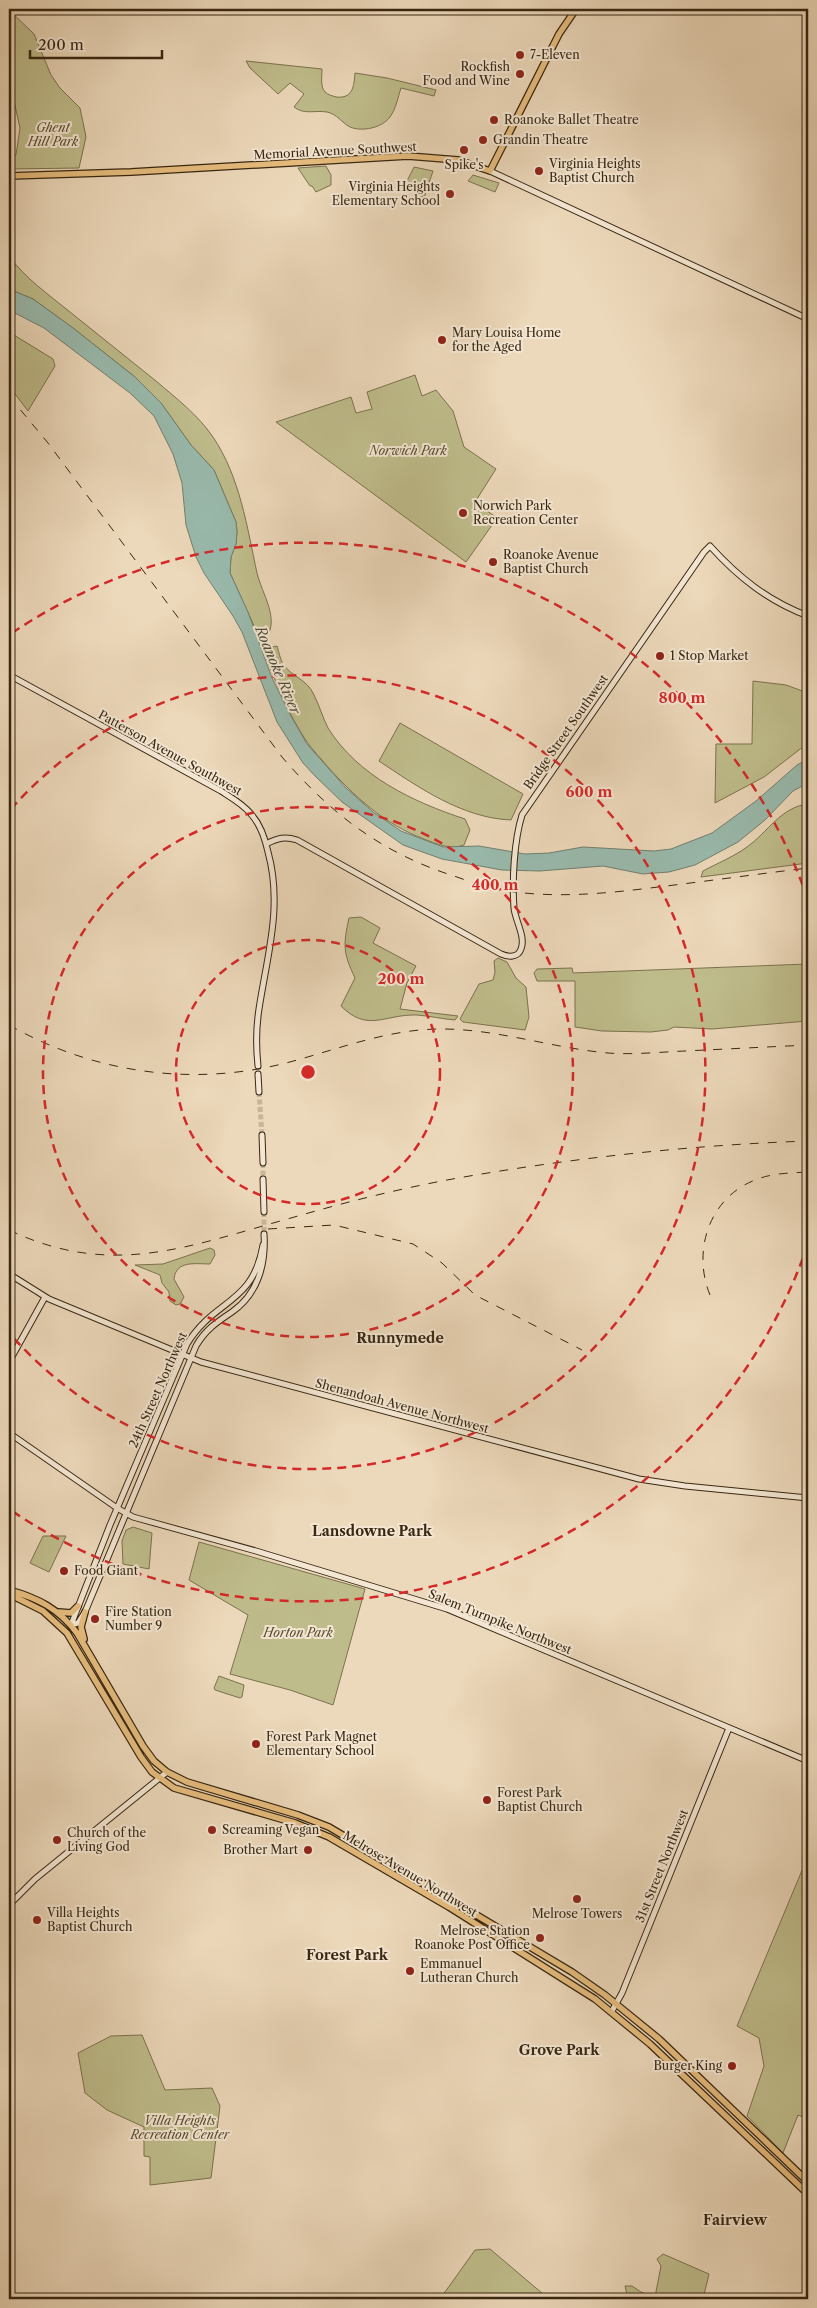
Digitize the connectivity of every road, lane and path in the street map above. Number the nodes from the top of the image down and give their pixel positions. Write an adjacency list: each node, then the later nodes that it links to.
1 (576, 9): 2 (main road)
2 (490, 171): 3 (main road, Memorial Avenue Southwest); 4 (street, Memorial Avenue Southwest)
3 (9, 176)
4 (808, 319)
5 (808, 616): 7 (street, Bridge Street Southwest)
6 (9, 675): 7 (street, Patterson Avenue Southwest)
7 (266, 844): 8 (street, Patterson Avenue Southwest)
8 (258, 1066)
9 (258, 1074): 10 (street)
10 (259, 1092)
11 (262, 1135): 12 (street)
12 (263, 1163)
13 (263, 1180): 14 (street)
14 (264, 1212)
15 (9, 1274): 16 (street, Shenandoah Avenue Northwest)
16 (45, 1297): 17 (street, Shenandoah Avenue Northwest); 19 (street)
17 (182, 1356): 18 (street, Shenandoah Avenue Northwest); 18 (street, 24th Street Northwest); 22 (street, 24th Street Northwest)
18 (190, 1359): 21 (street, Shenandoah Avenue Northwest); 23 (street, 24th Street Northwest)
19 (9, 1362)
20 (9, 1433): 22 (street, Salem Turnpike Northwest)
21 (808, 1498)
22 (118, 1508): 23 (street, Salem Turnpike Northwest); 26 (street, 24th Street Northwest)
23 (125, 1513): 29 (street, 24th Street Northwest); 33 (street, Salem Turnpike Northwest)
24 (9, 1590): 28 (main road, Melrose Avenue Northwest)
25 (9, 1594): 27 (main road, Melrose Avenue Northwest)
26 (78, 1606): 28 (main road); 30 (street, 24th Street Northwest)
27 (33, 1607): 30 (main road); 31 (main road, Melrose Avenue Northwest)
28 (56, 1610): 30 (main road, Melrose Avenue Northwest)
29 (84, 1612): 30 (street, 24th Street Northwest); 32 (main road)
30 (71, 1625): 31 (main road); 32 (main road, Melrose Avenue Northwest)
31 (73, 1643): 36 (main road, Melrose Avenue Northwest)
32 (100, 1672): 35 (main road, Melrose Avenue Northwest)
33 (729, 1728): 34 (street, Salem Turnpike Northwest); 38 (street, 31st Street Northwest)
34 (808, 1761)
35 (167, 1772): 36 (street); 38 (main road, Melrose Avenue Northwest)
36 (160, 1778): 37 (street); 39 (main road, Melrose Avenue Northwest)
37 (9, 1905)
38 (616, 2004): 39 (street, 31st Street Northwest); 40 (main road, Melrose Avenue Northwest)
39 (612, 2011): 41 (main road, Melrose Avenue Northwest)
40 (808, 2182)
41 (808, 2194)

